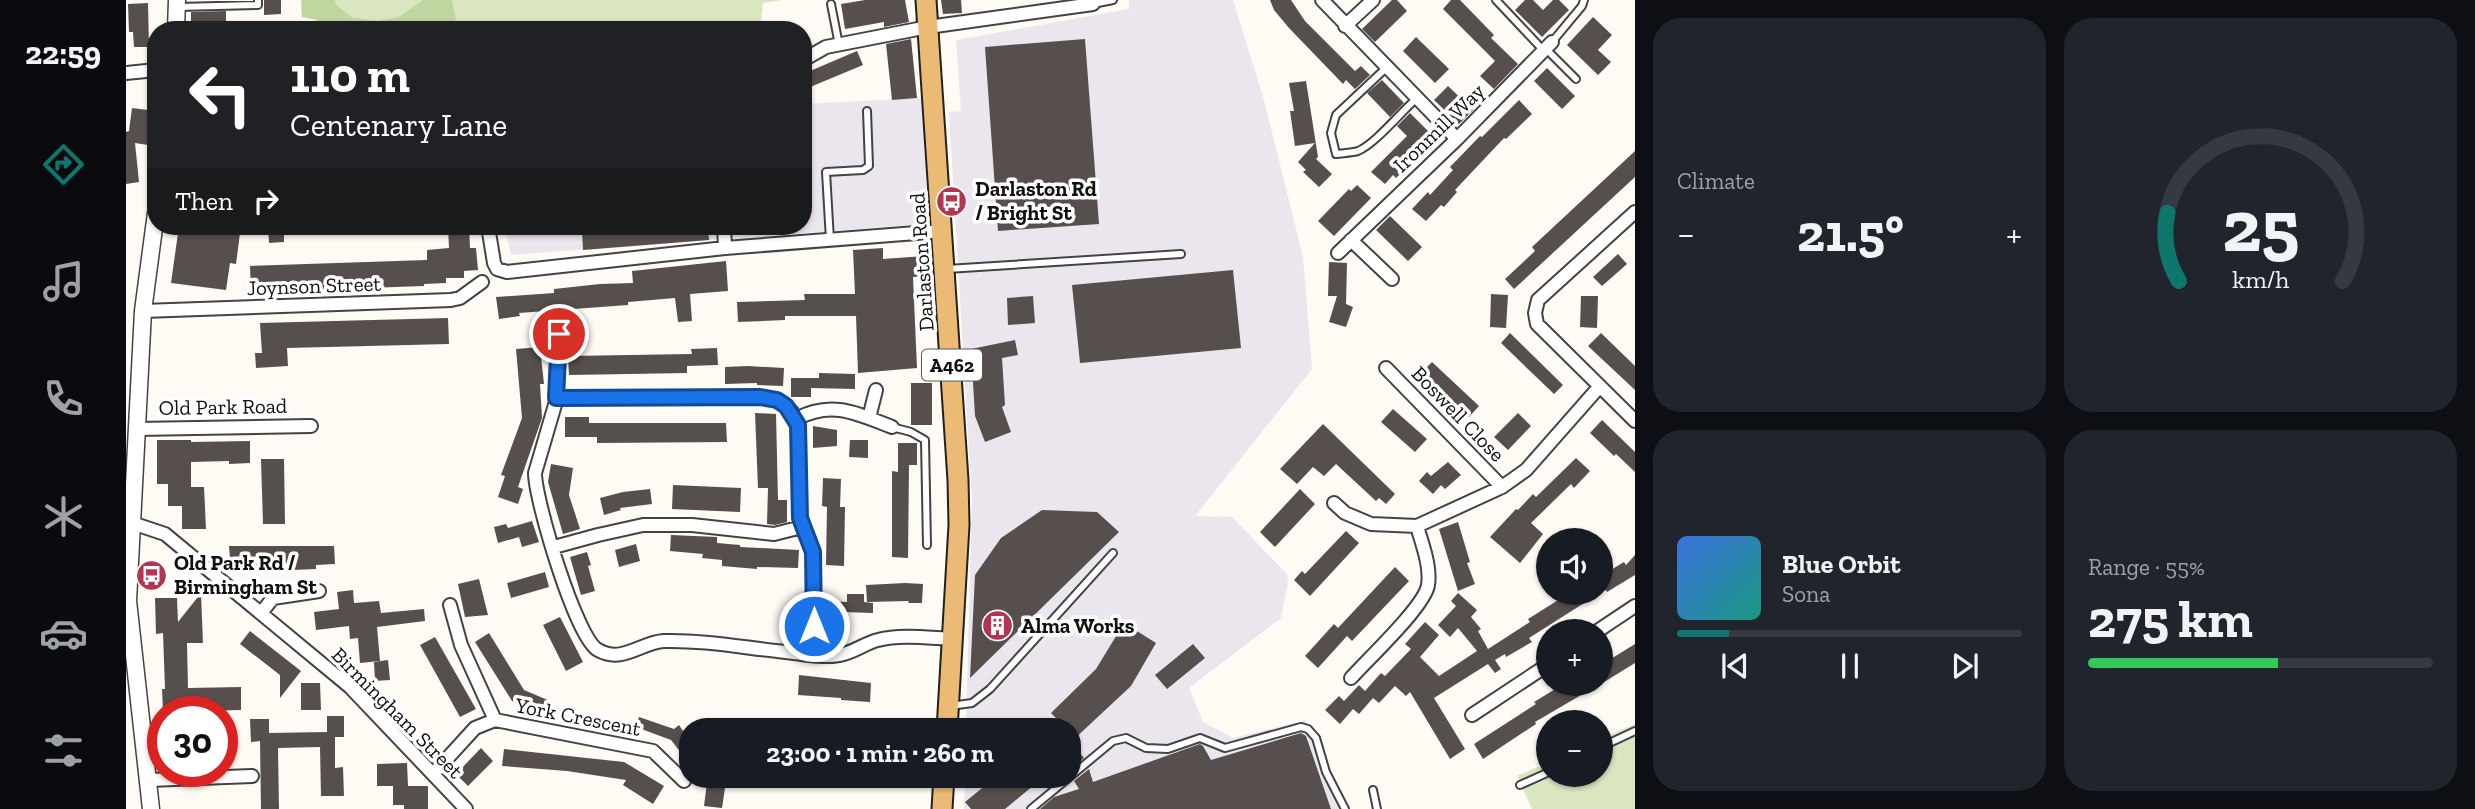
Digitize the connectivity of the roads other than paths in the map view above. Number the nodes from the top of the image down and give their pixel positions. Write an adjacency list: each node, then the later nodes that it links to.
1 (258, 0): 9 (lane)
2 (926, 0): 12 (main road, Darlaston Road / A462)
3 (1113, 0): 8 (lane)
4 (1322, 0): 11 (street)
5 (1373, 0): 11 (street)
6 (1496, 0): 14 (lane)
7 (1584, 0): 14 (lane)
8 (1092, 2): 12 (street)
9 (177, 4)
10 (831, 4): 13 (lane)
11 (1345, 26): 16 (street)
12 (928, 27): 13 (street); 24 (main road, Darlaston Road / A462)
13 (839, 45): 15 (street)
14 (1547, 47): 19 (lane); 22 (street, Ironmill Way)
15 (812, 55)
16 (1386, 68): 20 (street); 20 (lane)
17 (147, 71): 18 (street)
18 (126, 73)
19 (1576, 79)
20 (1416, 99): 22 (street)
21 (867, 111): 28 (lane)
22 (1457, 139): 29 (street, Ironmill Way)
23 (1635, 212): 39 (street)
24 (942, 231): 28 (street); 33 (main road, Darlaston Road / A462)
25 (153, 235): 36 (street, Old Park Road)
26 (489, 235): 30 (street)
27 (724, 235): 30 (street)
28 (830, 240): 30 (street)
29 (1352, 240): 31 (street, Ironmill Way); 34 (street)
30 (725, 248)
31 (1338, 253)
32 (1181, 254): 33 (lane)
33 (945, 269): 62 (main road, Darlaston Road / A462)
34 (1392, 279)
35 (482, 282): 36 (street, Joynson Street)
36 (143, 311): 47 (street, Old Park Road)
37 (559, 334): 41 (lane)
38 (1386, 368): 48 (street, Boswell Close)
39 (1600, 386): 44 (street); 48 (street)
40 (876, 390): 42 (street)
41 (556, 398): 43 (street); 55 (street)
42 (869, 418): 43 (street); 46 (street)
43 (796, 419): 52 (street)
44 (1635, 421)
45 (312, 426): 47 (street, Old Park Road)
46 (892, 427): 54 (lane)
47 (136, 429): 50 (street, Old Park Road)
48 (1503, 487): 51 (street)
49 (1334, 503): 51 (street)
50 (132, 523): 53 (street, Old Park Road); 60 (street, Birmingham Street)
51 (1417, 526): 66 (street)
52 (802, 527): 55 (street); 63 (street)
53 (129, 544): 64 (street, Old Park Road)
54 (927, 545)
55 (554, 547): 63 (street)
56 (1112, 553): 67 (lane)
57 (320, 592): 60 (street)
58 (450, 605): 70 (street)
59 (1635, 606): 61 (street)
60 (261, 613): 74 (street, Birmingham Street)
61 (1613, 621)
62 (953, 639): 63 (street); 67 (main road, Darlaston Road / A462)
63 (813, 655)
64 (131, 664): 73 (street, Old Park Road)
65 (1536, 673): 68 (street)
66 (1351, 678)
67 (948, 706): 69 (main road, Darlaston Road / A462)
68 (1472, 715)
69 (948, 718)
70 (495, 720): 74 (street); 76 (street, York Crescent)
71 (1635, 731): 72 (lane)
72 (1613, 741)
73 (147, 767)
74 (433, 774): 84 (street, Birmingham Street)
75 (252, 776): 77 (street)
76 (679, 776)
77 (238, 777)
78 (1536, 778): 79 (lane)
79 (1520, 785)
80 (149, 787): 83 (street, Old Park Road)
81 (943, 788): 85 (main road)
82 (1373, 790): 88 (lane)
83 (151, 809)
84 (466, 809)
85 (942, 809)
86 (1031, 809): 87 (lane)
87 (1345, 809)
88 (1377, 809)

